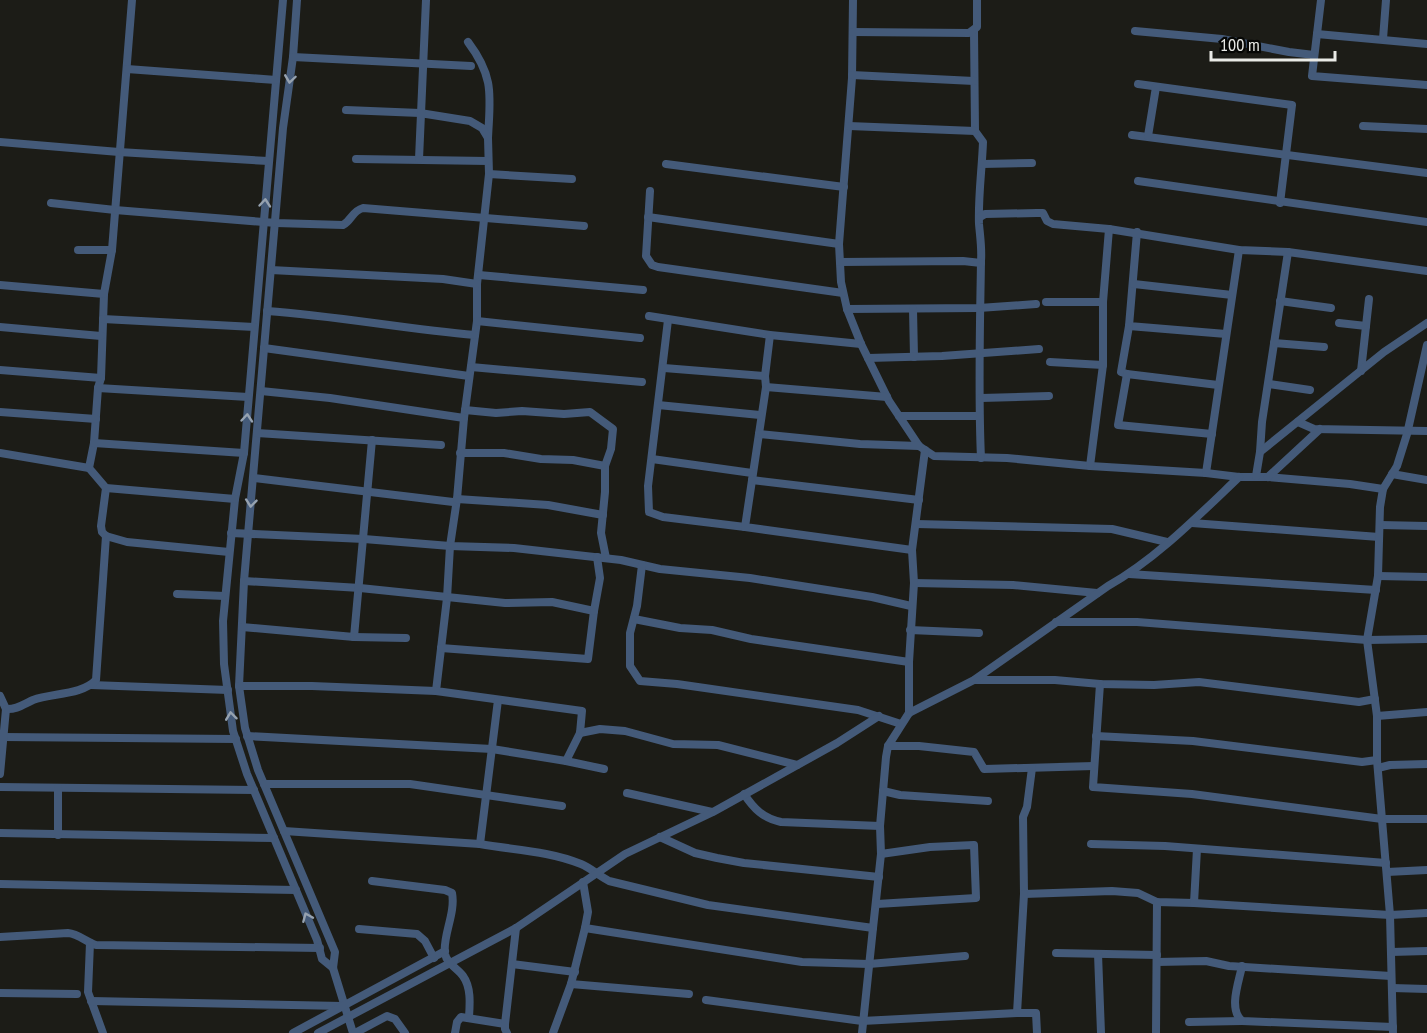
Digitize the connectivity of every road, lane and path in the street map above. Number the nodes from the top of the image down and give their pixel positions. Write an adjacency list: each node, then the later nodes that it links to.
1 (132, 0): 20 (street)
2 (283, 0): 22 (street)
3 (297, 0): 17 (street)
4 (426, 0): 18 (street)
5 (853, 0): 11 (street)
6 (977, 0): 9 (street)
7 (1321, 0): 12 (street)
8 (1386, 0): 13 (street)
9 (974, 31): 11 (street); 23 (street)
10 (1135, 31): 16 (street)
11 (853, 32): 21 (street)
12 (1317, 34): 13 (street); 16 (street)
13 (1383, 39): 15 (street)
14 (468, 42): 35 (street)
15 (1427, 44)
16 (1314, 55): 25 (street)
17 (293, 57): 18 (street); 60 (street, one-way to 60)
18 (422, 63): 19 (street); 28 (street)
19 (471, 66)
20 (127, 69): 22 (street); 37 (street)
21 (852, 75): 23 (street); 29 (street)
22 (276, 80): 41 (street)
23 (974, 81): 32 (street)
24 (1138, 84): 26 (street)
25 (1427, 85)
26 (1156, 87): 34 (street); 38 (street)
27 (346, 110): 28 (street)
28 (420, 113): 35 (street); 40 (street)
29 (849, 126): 32 (street); 50 (street)
30 (1363, 126): 31 (street)
31 (1427, 129)
32 (975, 131): 45 (street)
33 (1132, 135): 34 (street)
34 (1148, 136): 38 (street)
35 (488, 138): 42 (street)
36 (0, 142): 37 (street)
37 (118, 152): 41 (street); 54 (street)
38 (1286, 155): 46 (street); 53 (street)
39 (356, 159): 40 (street)
40 (419, 159): 42 (street)
41 (268, 161): 58 (street, one-way to 41)
42 (488, 161): 47 (street)
43 (1032, 163): 45 (street)
44 (666, 164): 50 (street)
45 (982, 164): 56 (street)
46 (1427, 173)
47 (489, 174): 48 (street); 57 (street)
48 (572, 179)
49 (1138, 182): 53 (street)
50 (844, 187): 64 (street)
51 (651, 190): 55 (street)
52 (51, 203): 54 (street)
53 (1280, 203): 59 (street)
54 (116, 210): 58 (street); 66 (street)
55 (648, 217): 64 (street); 78 (street)
56 (980, 217): 62 (street); 70 (street)
57 (485, 219): 60 (street); 61 (street); 73 (street)
58 (263, 222): 60 (street); 100 (street)
59 (1427, 222)
60 (276, 223): 71 (street)
61 (584, 226)
62 (1109, 229): 63 (street); 84 (street)
63 (1137, 232): 67 (street); 75 (street)
64 (839, 244): 69 (street)
65 (78, 250): 66 (street)
66 (112, 250): 79 (street)
67 (1239, 250): 68 (street); 80 (street)
68 (1288, 252): 72 (street); 82 (street)
69 (840, 261): 70 (street); 78 (street)
70 (981, 263): 86 (street)
71 (271, 270): 74 (street); 90 (street)
72 (1427, 271)
73 (479, 275): 74 (street); 77 (street)
74 (477, 284): 94 (street)
75 (1134, 284): 80 (street); 97 (street)
76 (0, 285): 79 (street)
77 (643, 290)
78 (843, 293): 88 (street)
79 (104, 294): 92 (street)
80 (1232, 295): 101 (street)
81 (1369, 299): 98 (street)
82 (1280, 300): 87 (street); 106 (street)
83 (1046, 302): 84 (street)
84 (1103, 302): 116 (street)
85 (1036, 304): 86 (street)
86 (979, 308): 89 (street); 112 (street)
87 (1330, 308)
88 (847, 309): 89 (street); 107 (street)
89 (913, 309): 113 (street)
90 (267, 311): 102 (street); 110 (street)
91 (649, 316): 93 (street)
92 (103, 319): 100 (street); 104 (street)
93 (668, 320): 103 (street); 117 (street)
94 (477, 321): 102 (street); 105 (street)
95 (1339, 322): 98 (street)
96 (1427, 323): 120 (street)
97 (1129, 326): 101 (street); 121 (street)
98 (1366, 326): 120 (street)
99 (0, 327): 104 (street)
100 (254, 327): 133 (street)
101 (1226, 334): 127 (street)
102 (475, 335): 119 (street)
103 (770, 335): 107 (street); 122 (street)
104 (101, 336): 124 (street)
105 (640, 338)
106 (1274, 343): 109 (street); 126 (street)
107 (861, 344): 114 (street)
108 (1427, 345): 123 (street)
109 (1324, 347)
110 (264, 348): 119 (street); 131 (street)
111 (1039, 349): 112 (street)
112 (979, 353): 113 (street); 135 (street)
113 (914, 357): 114 (street)
114 (868, 358): 134 (street)
115 (1050, 362): 116 (street)
116 (1103, 364): 161 (street)
117 (664, 368): 122 (street); 136 (street)
118 (0, 370): 124 (street)
119 (470, 371): 125 (street); 138 (street)
120 (1361, 371): 143 (street)
121 (1127, 374): 127 (street); 149 (street)
122 (765, 376): 128 (street)
123 (1424, 377): 145 (street)
124 (101, 378): 129 (street)
125 (642, 382)
126 (1269, 384): 130 (street); 154 (street)
127 (1218, 386): 149 (street)
128 (766, 387): 134 (street); 139 (street)
129 (98, 388): 133 (street); 142 (street)
130 (1310, 390)
131 (261, 391): 138 (street); 147 (street)
132 (1049, 396): 135 (street)
133 (248, 397): 156 (street, one-way to 133)
134 (887, 397): 140 (street)
135 (981, 398): 141 (street)
136 (658, 405): 139 (street); 159 (street)
137 (0, 412): 142 (street)
138 (464, 414): 157 (street); 160 (street)
139 (760, 415): 148 (street)
140 (899, 416): 141 (street); 153 (street)
141 (979, 416): 158 (street)
142 (96, 419): 151 (street)
143 (1298, 422): 144 (street); 154 (street)
144 (1320, 429): 145 (street); 168 (street)
145 (1408, 429): 146 (street); 164 (street)
146 (1427, 431)
147 (257, 433): 150 (street); 169 (street)
148 (759, 434): 153 (street); 165 (street)
149 (1212, 434): 163 (street)
150 (372, 440): 152 (street); 173 (street)
151 (94, 443): 156 (street); 162 (street)
152 (441, 445)
153 (922, 448): 158 (street); 176 (street)
154 (1260, 452): 166 (street)
155 (0, 453): 162 (street)
156 (244, 453): 174 (street)
157 (460, 453): 160 (street); 175 (street)
158 (981, 458): 161 (street)
159 (652, 459): 165 (street); 182 (street)
160 (605, 466): 177 (street)
161 (1090, 466): 163 (street)
162 (89, 468): 171 (street)
163 (1206, 473): 167 (street)
164 (1392, 474): 170 (street); 172 (street)
165 (752, 476): 176 (street); 182 (street)
166 (1256, 476): 167 (street); 168 (street)
167 (1239, 477): 178 (street)
168 (1268, 477): 172 (street)
169 (254, 478): 173 (street); 184 (street, one-way to 184)
170 (1427, 480)
171 (106, 488): 174 (street); 185 (street)
172 (1383, 489): 180 (street)
173 (367, 491): 175 (street); 187 (street)
174 (235, 499): 183 (street)
175 (455, 500): 177 (street); 189 (street)
176 (919, 500): 179 (street)
177 (603, 515): 192 (street)
178 (1192, 523): 186 (street); 188 (street)
179 (916, 524): 188 (street); 190 (street)
180 (1380, 525): 181 (street); 186 (street)
181 (1427, 526)
182 (745, 527): 190 (street)
183 (231, 533): 184 (street); 191 (street)
184 (248, 534): 187 (street); 197 (street)
185 (106, 536): 191 (street); 220 (street)
186 (1379, 537): 195 (street)
187 (364, 539): 189 (street); 199 (street)
188 (1167, 542): 194 (street)
189 (450, 546): 192 (street); 204 (street)
190 (912, 550): 198 (street)
191 (229, 552): 203 (street)
192 (602, 558): 193 (street); 206 (street)
193 (642, 565): 205 (street); 207 (street)
194 (1129, 574): 200 (street); 201 (street)
195 (1378, 576): 196 (street); 200 (street)
196 (1427, 577)
197 (244, 581): 199 (street); 209 (street)
198 (914, 583): 201 (street); 205 (street)
199 (360, 588): 204 (street); 212 (street)
200 (1376, 590): 215 (street)
201 (1097, 593): 208 (street)
202 (177, 594): 203 (street)
203 (225, 596): 222 (street)
204 (447, 598): 206 (street); 216 (street)
205 (911, 606): 210 (street)
206 (594, 611): 216 (street)
207 (634, 619): 217 (street); 230 (street)
208 (1056, 622): 215 (street); 218 (street)
209 (242, 627): 212 (street); 221 (street)
210 (910, 630): 211 (street); 217 (street)
211 (979, 633)
212 (354, 637): 213 (street)
213 (406, 638)
214 (1427, 639): 215 (street)
215 (1367, 640): 225 (street)
216 (441, 648): 223 (street)
217 (909, 662): 229 (street)
218 (974, 680): 219 (street); 229 (street)
219 (1100, 684): 225 (street); 235 (street)
220 (91, 685): 222 (street); 227 (street)
221 (239, 686): 223 (street); 234 (street)
222 (228, 690): 237 (street, one-way to 222)
223 (436, 691): 226 (street)
224 (0, 696): 227 (street)
225 (1375, 699): 231 (street)
226 (498, 700): 233 (street); 239 (street)
227 (6, 710): 236 (street)
228 (1427, 712): 231 (street)
229 (909, 713): 232 (street)
230 (879, 716): 232 (street); 243 (street)
231 (1377, 716): 241 (street)
232 (901, 724): 238 (street)
233 (580, 733): 240 (street); 243 (street)
234 (247, 736): 239 (street); 248 (street)
235 (1096, 736): 241 (street); 244 (street)
236 (3, 737): 237 (street); 247 (street)
237 (236, 739): 251 (street)
238 (888, 746): 245 (street); 252 (street)
239 (492, 749): 240 (street); 255 (street)
240 (566, 761): 246 (street)
241 (1377, 764): 242 (street); 259 (street)
242 (1427, 764)
243 (796, 765): 254 (street)
244 (1095, 766): 245 (street); 259 (street)
245 (1032, 768): 279 (street)
246 (604, 770)
247 (0, 774)
248 (264, 784): 255 (street); 262 (street)
249 (0, 786): 250 (street)
250 (58, 788): 251 (street); 264 (street)
251 (254, 790): 266 (street)
252 (883, 791): 256 (street); 261 (street)
253 (627, 793): 258 (street)
254 (744, 794): 258 (street); 261 (street)
255 (487, 795): 257 (street); 267 (street)
256 (988, 801)
257 (562, 806)
258 (712, 812): 265 (street)
259 (1382, 819): 260 (street); 271 (street)
260 (1427, 819)
261 (880, 826): 270 (street)
262 (284, 831): 267 (street); 304 (street)
263 (0, 834): 264 (street)
264 (58, 835): 266 (street)
265 (660, 837): 273 (street); 274 (street)
266 (274, 838): 278 (street)
267 (480, 844): 273 (street)
268 (1091, 844): 269 (street)
269 (1197, 849): 271 (street); 281 (street)
270 (881, 854): 274 (street); 282 (street)
271 (1386, 867): 272 (street); 284 (street)
272 (1427, 870)
273 (595, 874): 276 (street); 287 (street)
274 (879, 877): 282 (street)
275 (372, 881): 292 (street)
276 (584, 882): 285 (street); 286 (street)
277 (0, 884): 278 (street)
278 (296, 890): 291 (street, one-way to 278)
279 (1024, 894): 280 (street); 316 (street)
280 (1157, 902): 281 (street); 299 (street)
281 (1194, 903): 284 (street)
282 (877, 904): 287 (street)
283 (1427, 913): 284 (street)
284 (1390, 915): 294 (street)
285 (516, 928): 300 (street); 301 (street)
286 (585, 928): 302 (street); 305 (street)
287 (873, 928): 302 (street)
288 (359, 929): 298 (street)
289 (0, 937): 290 (street)
290 (90, 943): 291 (street); 314 (street)
291 (320, 948): 304 (street)
292 (445, 951): 298 (street); 300 (street)
293 (1427, 951): 294 (street)
294 (1391, 952): 306 (street)
295 (1056, 953): 296 (street)
296 (1098, 954): 299 (street); 333 (street)
297 (965, 956): 302 (street)
298 (434, 958): 315 (street)
299 (1157, 959): 303 (street); 334 (street)
300 (450, 963): 317 (street); 318 (street)
301 (512, 964): 305 (street); 322 (street)
302 (869, 964): 319 (street)
303 (1242, 966): 306 (street); 320 (street)
304 (333, 969): 315 (street)
305 (575, 972): 307 (street)
306 (1391, 976): 308 (street)
307 (571, 984): 312 (street); 330 (street)
308 (1392, 988): 309 (street); 323 (street)
309 (1427, 989)
310 (0, 993): 311 (street)
311 (77, 994)
312 (689, 994)
313 (706, 1000): 319 (street)
314 (92, 1001): 315 (street); 324 (street)
315 (343, 1006): 318 (street); 325 (street)
316 (1017, 1013): 319 (street); 332 (street)
317 (469, 1017): 322 (street); 329 (street)
318 (348, 1018): 326 (street); 327 (street)
319 (862, 1021): 331 (street)
320 (1242, 1021): 321 (street); 323 (street)
321 (1189, 1022)
322 (506, 1028)
323 (1393, 1030)
324 (103, 1033)
325 (293, 1033)
326 (318, 1033)
327 (354, 1033): 328 (street)
328 (405, 1033)
329 (455, 1033)
330 (553, 1033)
331 (862, 1033)
332 (1037, 1033)
333 (1101, 1033)
334 (1156, 1033)

